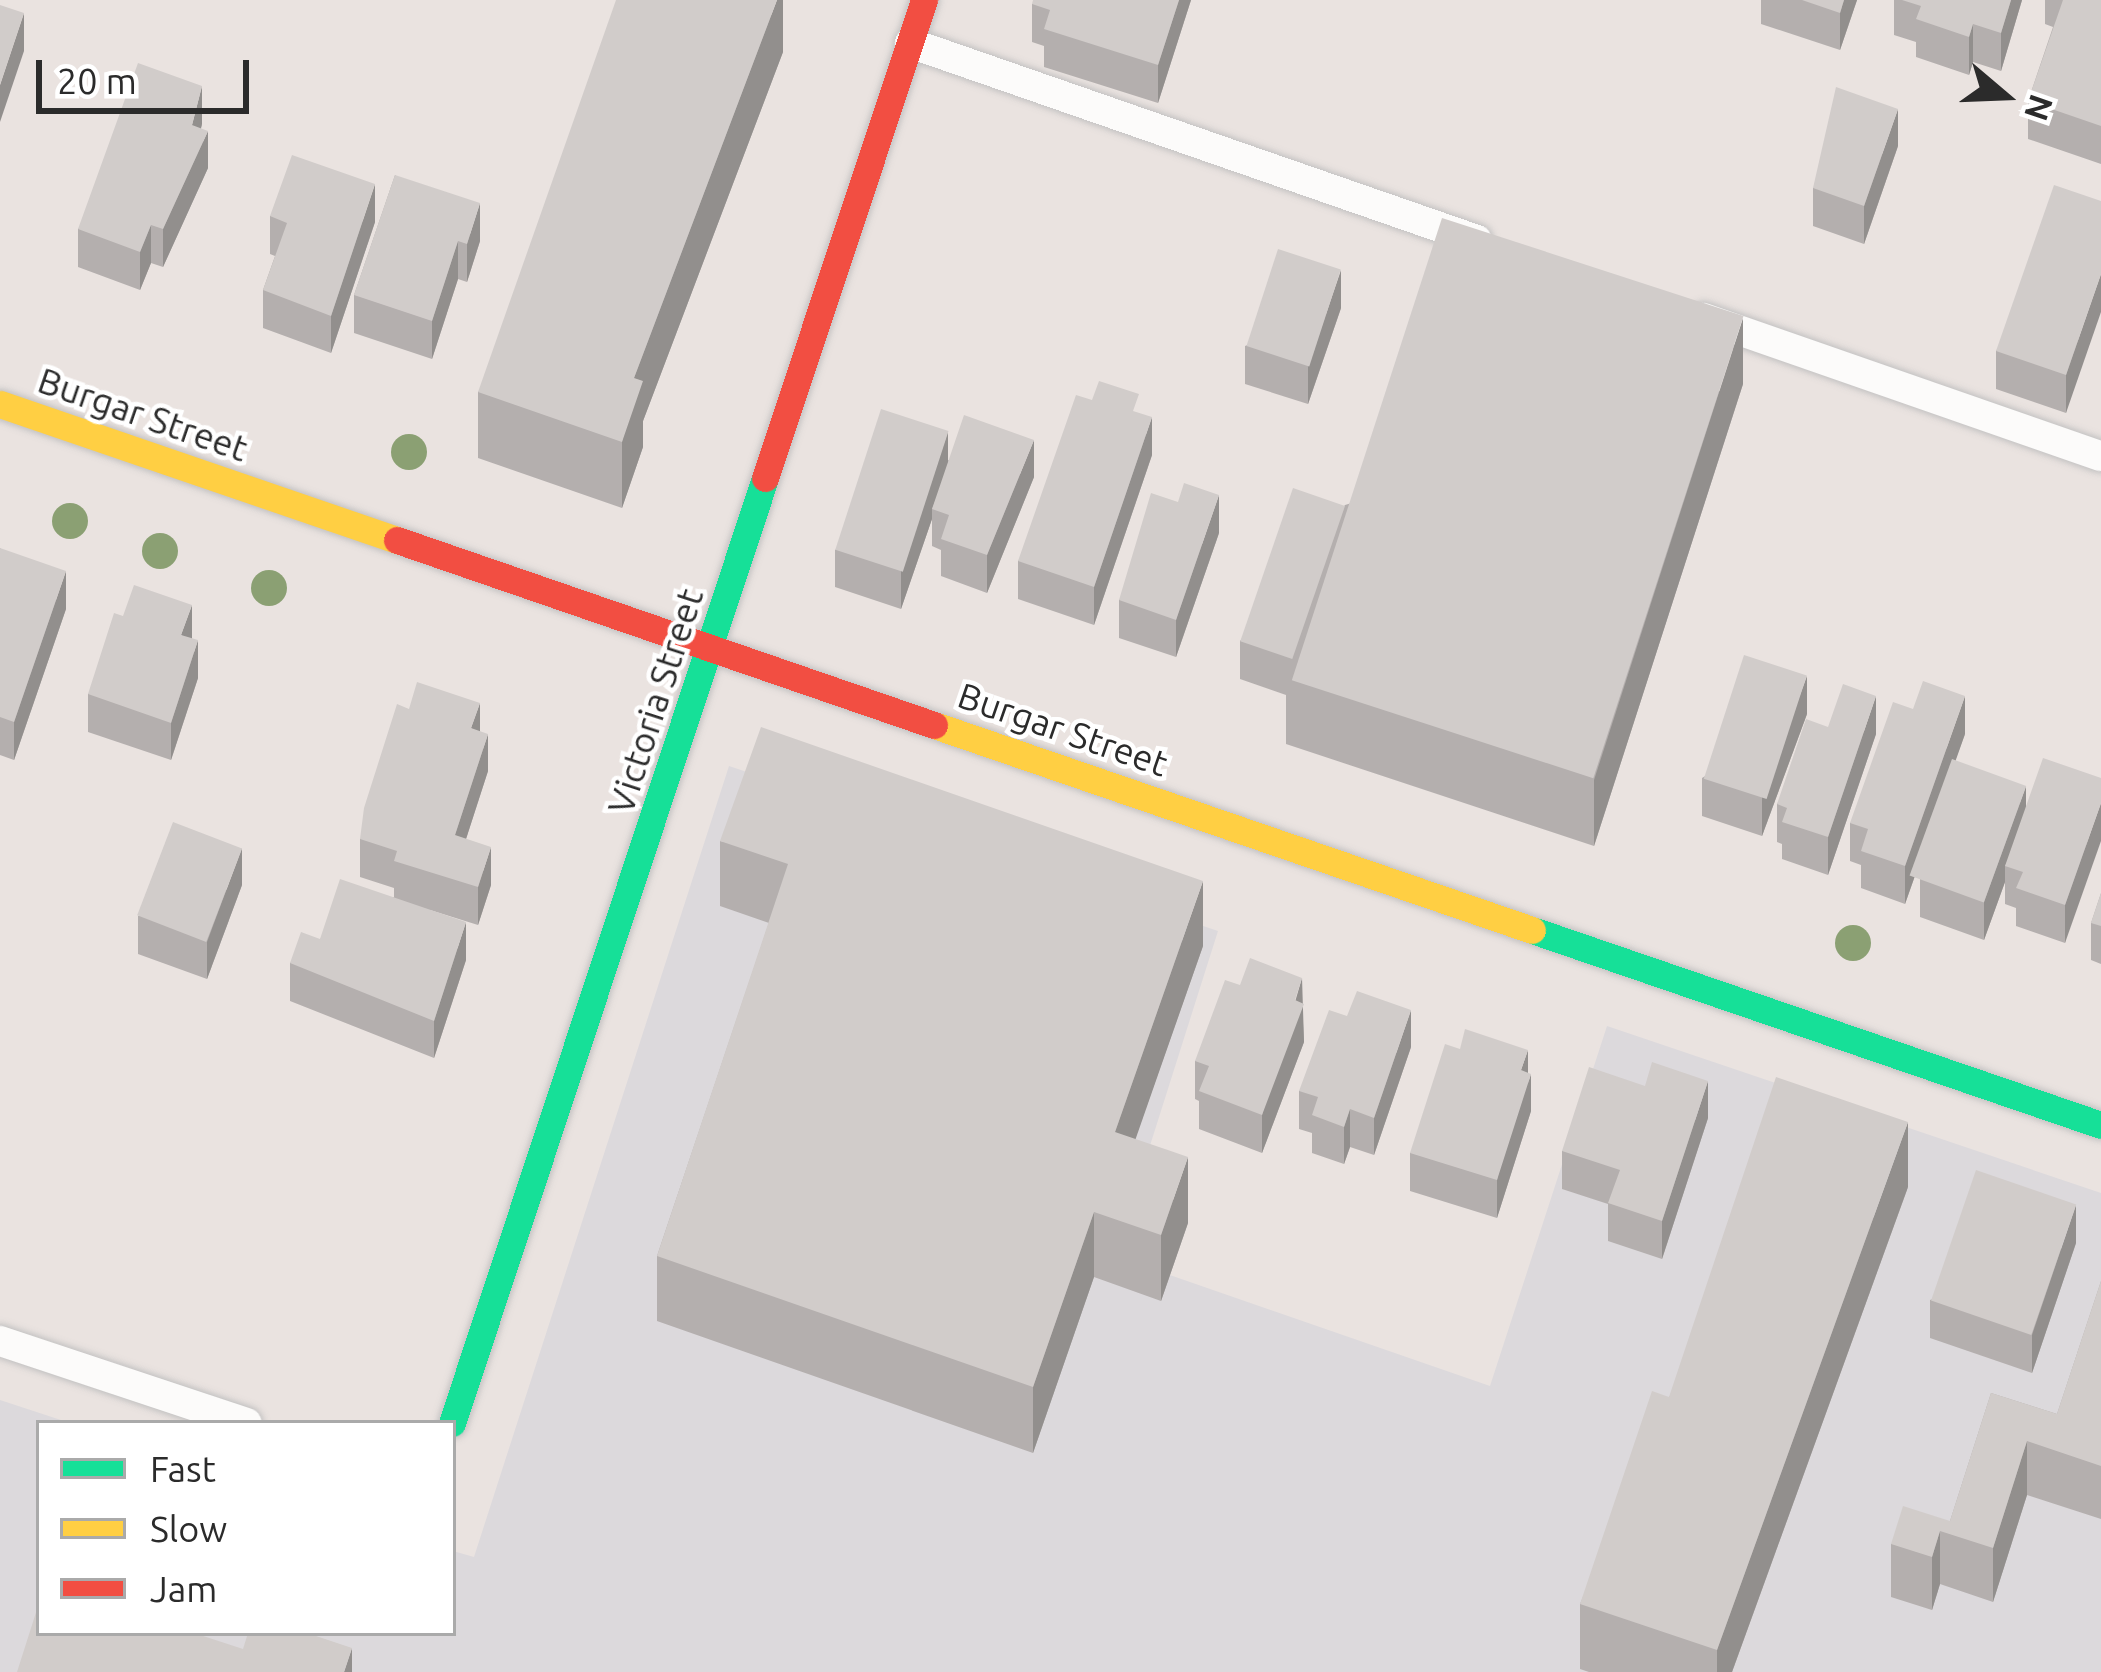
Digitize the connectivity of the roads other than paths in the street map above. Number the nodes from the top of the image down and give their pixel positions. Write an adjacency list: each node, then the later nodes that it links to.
1 (924, 0): 2 (street, Victoria Street)
2 (910, 43): 3 (lane); 7 (street, Victoria Street)
3 (1517, 254)
4 (1674, 308): 6 (lane)
5 (0, 404): 7 (street, Burgar Street)
6 (2101, 456)
7 (711, 646): 8 (street, Burgar Street); 11 (street, Victoria Street)
8 (2101, 1125)
9 (0, 1341): 10 (lane)
10 (238, 1420)
11 (453, 1420)

